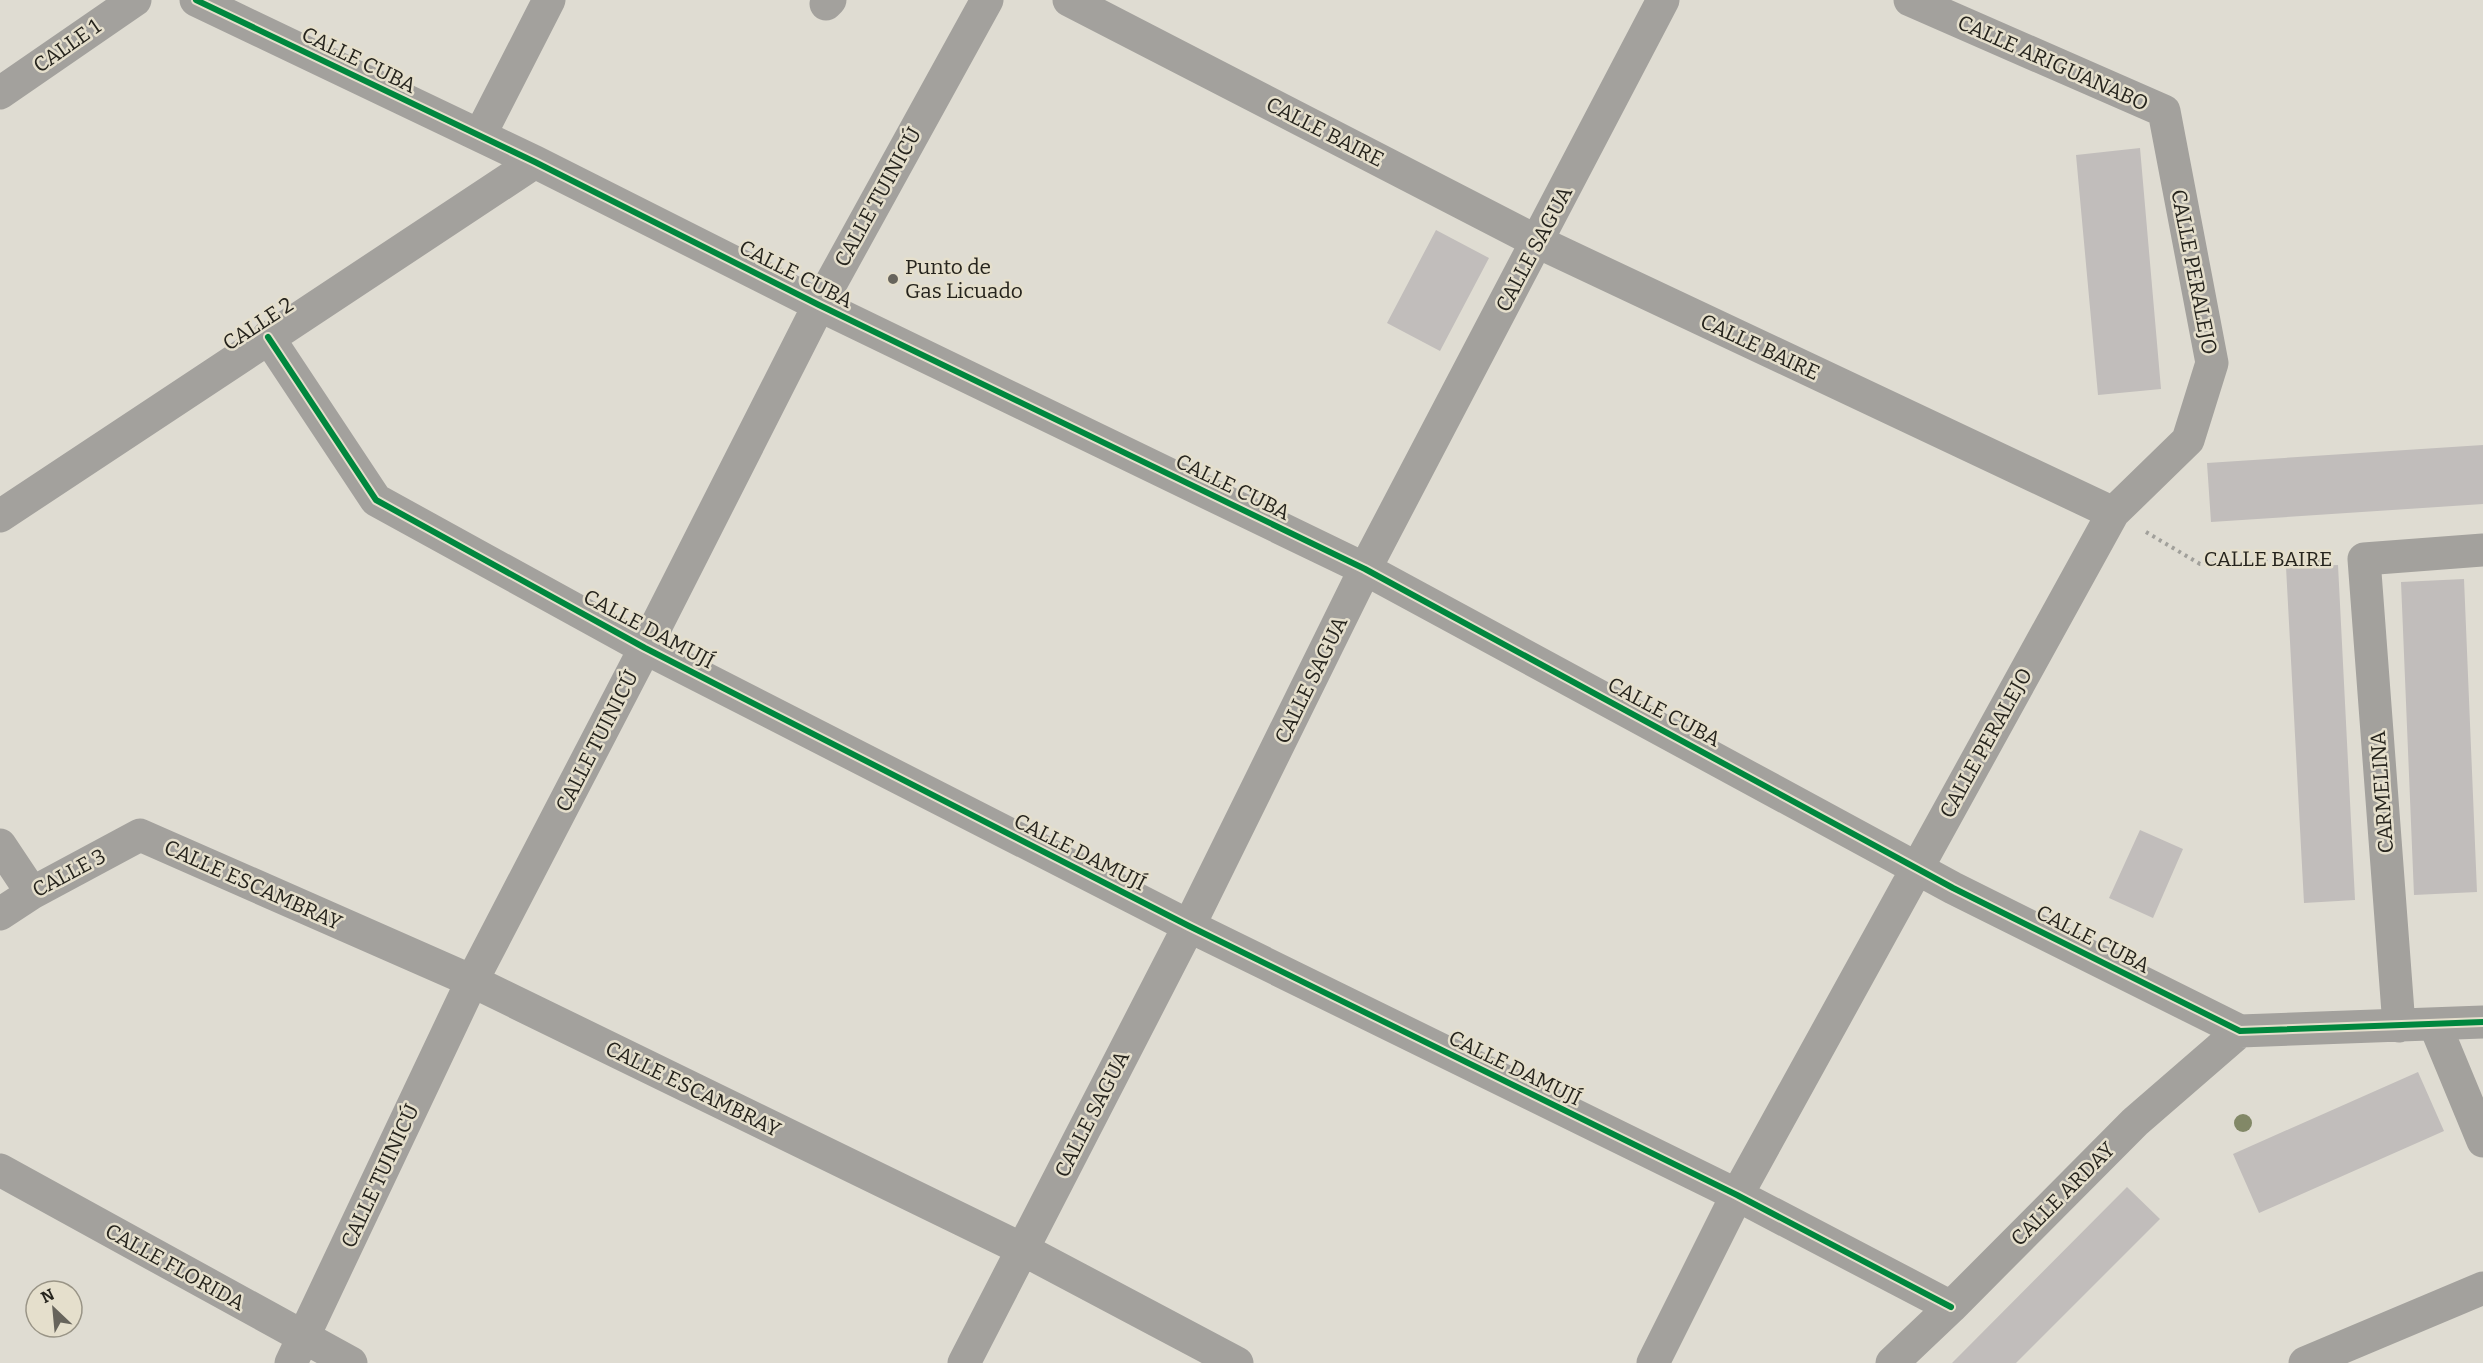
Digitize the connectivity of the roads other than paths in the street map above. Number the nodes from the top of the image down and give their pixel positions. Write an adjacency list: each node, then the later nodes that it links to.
1 (135, 0): 8 (street, CALLE 1)
2 (196, 0): 10 (street, CALLE CUBA)
3 (549, 0): 10 (street)
4 (987, 0): 13 (street, CALLE TUINICÚ)
5 (1069, 0): 12 (street, CALLE BAIRE)
6 (1663, 0): 12 (street, CALLE SAGUA)
7 (1910, 0): 9 (street, CALLE ARIGUANABO)
8 (0, 93)
9 (2163, 111): 15 (street, CALLE PERALEJO)
10 (480, 135): 11 (street, CALLE CUBA)
11 (536, 162): 13 (street, CALLE CUBA); 14 (street, CALLE 2)
12 (1538, 242): 15 (street, CALLE BAIRE); 18 (street, CALLE SAGUA)
13 (819, 305): 18 (street, CALLE CUBA); 19 (street, CALLE TUINICÚ)
14 (268, 337): 16 (street, CALLE 2); 19 (street, CALLE DAMUJÍ)
15 (2113, 513): 22 (street, CALLE PERALEJO)
16 (0, 516)
17 (2483, 550): 29 (street, CARMELINA)
18 (1365, 569): 22 (street, CALLE CUBA); 25 (street, CALLE SAGUA)
19 (645, 648): 25 (street, CALLE DAMUJÍ); 26 (street, CALLE TUINICÚ)
20 (140, 836): 23 (street, CALLE 3); 26 (street, CALLE ESCAMBRAY)
21 (0, 845): 23 (street)
22 (1917, 868): 30 (street, CALLE CUBA); 33 (street, CALLE PERALEJO)
23 (32, 893): 24 (street, CALLE 3)
24 (0, 914)
25 (1189, 926): 33 (street, CALLE DAMUJÍ); 34 (street, CALLE SAGUA)
26 (472, 981): 34 (street, CALLE ESCAMBRAY); 37 (street, CALLE TUINICÚ)
27 (2483, 1022): 28 (street)
28 (2435, 1025): 29 (street); 31 (street)
29 (2399, 1026): 30 (street)
30 (2240, 1031): 36 (street, CALLE ARDAY)
31 (2483, 1141)
32 (0, 1170): 37 (street, CALLE FLORIDA)
33 (1737, 1195): 36 (street, CALLE DAMUJÍ); 41 (street, CALLE PERALEJO)
34 (1022, 1249): 39 (street, CALLE SAGUA); 40 (street, CALLE ESCAMBRAY)
35 (2483, 1288): 43 (street)
36 (1951, 1307): 42 (street, CALLE ARDAY)
37 (297, 1351): 38 (street, CALLE FLORIDA)
38 (351, 1363)
39 (964, 1363)
40 (1237, 1363)
41 (1653, 1363)
42 (1892, 1363)
43 (2305, 1363)

